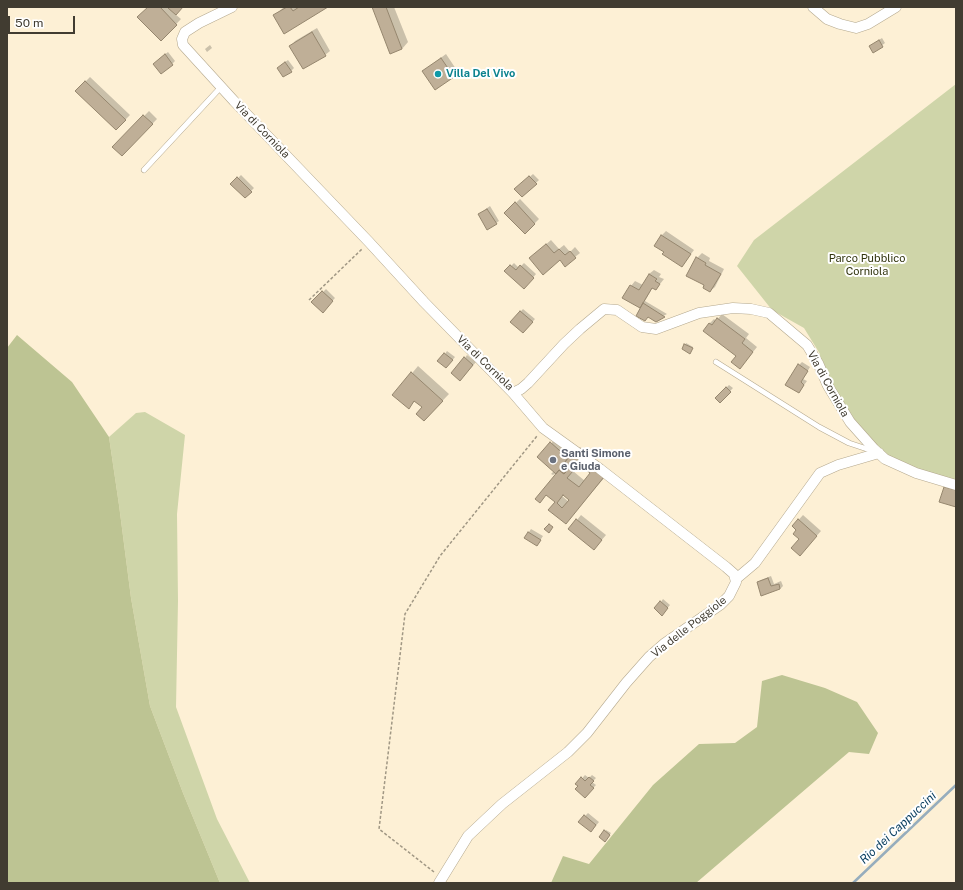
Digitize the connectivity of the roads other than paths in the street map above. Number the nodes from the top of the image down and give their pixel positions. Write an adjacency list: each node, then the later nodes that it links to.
1 (232, 7): 4 (street, Via di Corniola)
2 (813, 7): 3 (street)
3 (896, 7)
4 (221, 87): 5 (lane); 7 (street, Via di Corniola)
5 (144, 170)
6 (716, 362): 8 (lane)
7 (514, 392): 8 (street, Via di Corniola); 10 (street)
8 (878, 453): 9 (street, Via di Corniola); 10 (street)
9 (956, 485)
10 (736, 579): 11 (street, Via delle Poggiole)
11 (440, 881)

